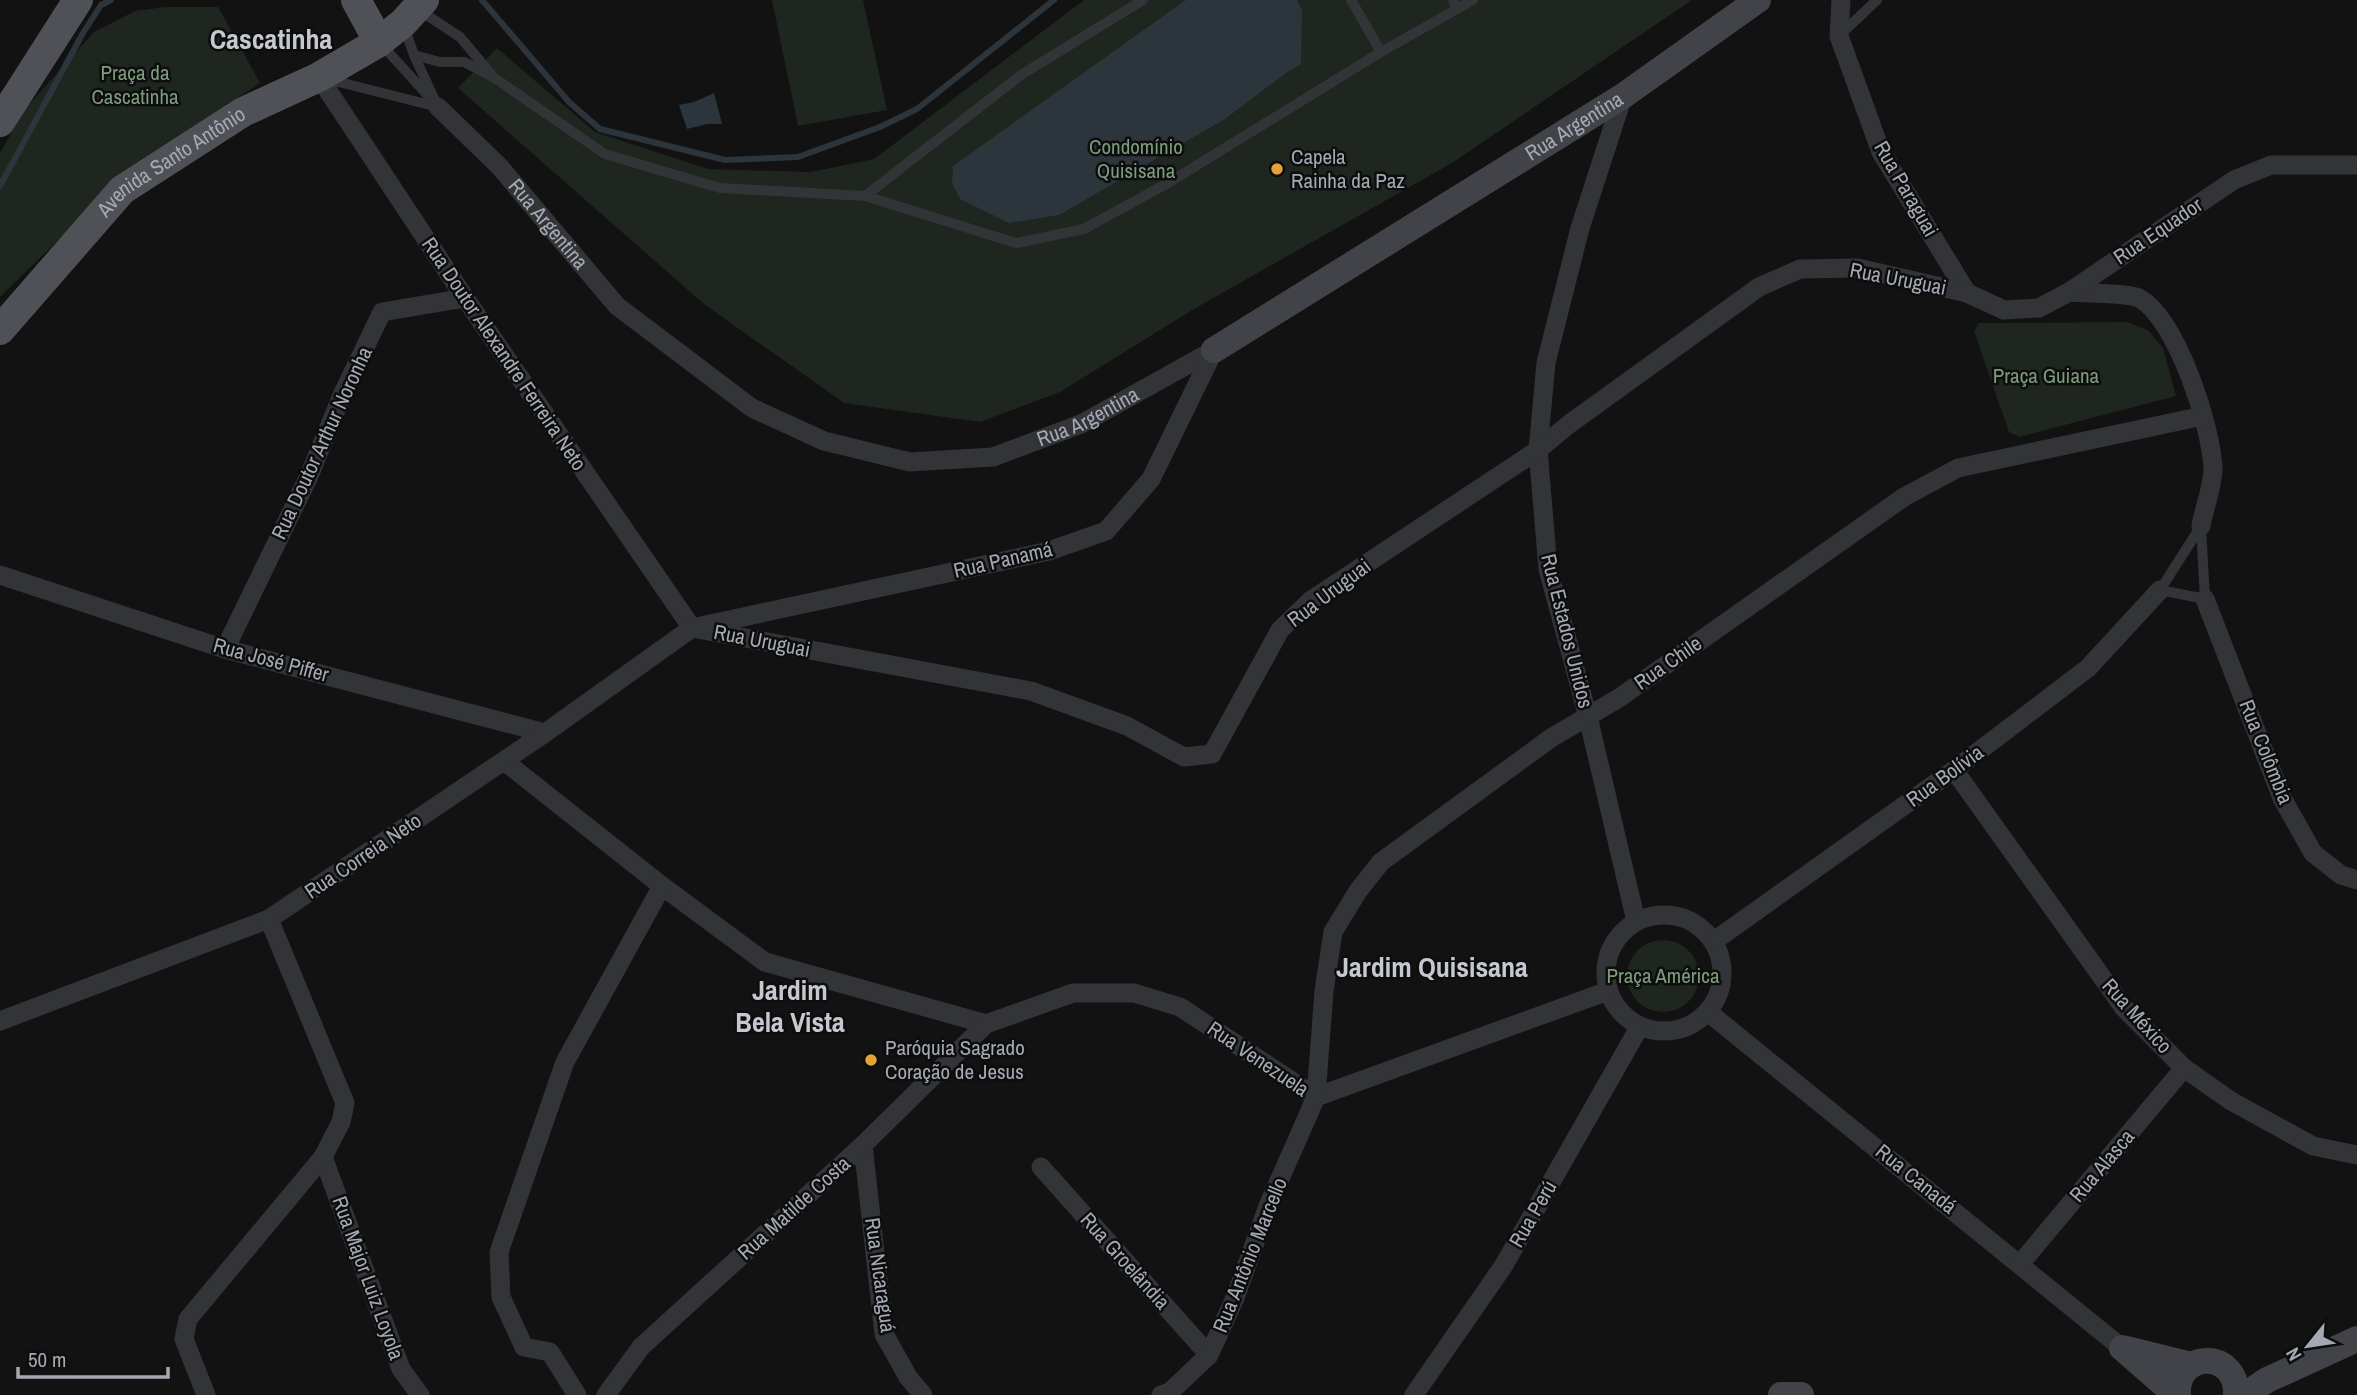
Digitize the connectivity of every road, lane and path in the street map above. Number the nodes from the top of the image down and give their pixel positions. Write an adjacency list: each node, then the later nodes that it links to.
1 (78, 0): 19 (main road)
2 (356, 0): 12 (main road)
3 (1143, 0): 21 (lane)
4 (1351, 0): 13 (lane)
5 (1473, 0): 9 (lane)
6 (1758, 0): 17 (street, Rua Argentina)
7 (1841, 0): 11 (street, Rua Paraguai)
8 (1877, 0): 11 (lane)
9 (1455, 4): 13 (lane)
10 (414, 10): 12 (main road, Avenida Santo Antônio); 14 (lane, Rua Argentina); 16 (lane)
11 (1839, 36): 23 (street, Rua Paraguai)
12 (379, 42): 15 (main road, Avenida Santo Antônio); 18 (lane, Rua Argentina)
13 (1381, 52): 21 (lane)
14 (414, 55): 16 (lane); 18 (lane, Rua Argentina)
15 (319, 77): 18 (lane, Rua Argentina); 24 (street, Rua Doutor Alexandre Ferreira Neto); 25 (main road, Avenida Santo Antônio)
16 (493, 77): 21 (lane)
17 (1623, 96): 26 (street, Rua Argentina); 28 (street, Rua Estados Unidos)
18 (438, 107): 26 (street, Rua Argentina)
19 (0, 122)
20 (2357, 165): 22 (street, Rua Equador)
21 (864, 196)
22 (2069, 292): 23 (street, Rua Equador); 27 (street)
23 (1967, 293): 28 (street, Rua Uruguai)
24 (465, 298): 33 (street, Rua Doutor Alexandre Ferreira Neto); 34 (street, Rua Doutor Arthur Noronha)
25 (0, 330)
26 (1214, 350): 33 (street, Rua Panamá)
27 (2203, 416): 29 (street); 35 (street, Rua Chile)
28 (1538, 450): 33 (street, Rua Uruguai); 35 (street, Rua Estados Unidos)
29 (2201, 526): 31 (lane); 32 (lane)
30 (0, 575): 34 (street, Rua José Piffer)
31 (2160, 590): 32 (lane); 38 (street, Rua Bolívia)
32 (2205, 599): 39 (street, Rua Colômbia)
33 (692, 628): 36 (street, Rua Correia Neto)
34 (225, 649): 36 (street, Rua José Piffer)
35 (1588, 717): 42 (street, Rua Estados Unidos); 50 (street, Rua Chile)
36 (545, 733): 37 (street, Rua Correia Neto)
37 (504, 761): 40 (street); 41 (street, Rua Correia Neto)
38 (1954, 770): 43 (street, Rua Bolívia); 49 (street, Rua México)
39 (2357, 880)
40 (662, 886): 47 (street); 64 (street)
41 (269, 919): 46 (street, Rua Correia Neto); 53 (street)
42 (1636, 920): 43 (street); 44 (street)
43 (1714, 942): 45 (street)
44 (1608, 991): 48 (street); 50 (street, Rua Venezuela)
45 (1708, 1012): 48 (street); 55 (street, Rua Canadá)
46 (0, 1021)
47 (986, 1024): 50 (street, Rua Venezuela); 51 (street, Rua Matilde Costa)
48 (1640, 1026): 68 (street, Rua Perú)
49 (2185, 1068): 52 (street, Rua México); 55 (street, Rua Alasca)
50 (1316, 1097): 58 (street, Rua Antônio Marcello)
51 (863, 1144): 65 (street, Rua Matilde Costa); 66 (street, Rua Nicaraguá)
52 (2357, 1155)
53 (323, 1157): 62 (street); 63 (street, Rua Major Luiz Loyola)
54 (1041, 1167): 58 (street, Rua Groelândia)
55 (2020, 1264): 57 (street, Rua Canadá)
56 (2357, 1339): 61 (street)
57 (2122, 1348): 59 (street); 71 (street)
58 (1209, 1355): 67 (street, Rua Antônio Marcello)
59 (2192, 1364): 60 (street); 71 (street)
60 (2226, 1367): 61 (street); 72 (street)
61 (2267, 1380): 73 (street)
62 (205, 1395)
63 (420, 1395)
64 (577, 1395)
65 (606, 1395)
66 (923, 1395)
67 (1161, 1395)
68 (1414, 1395)
69 (1781, 1395): 70 (street)
70 (1801, 1395)
71 (2177, 1395)
72 (2236, 1395)
73 (2245, 1395)

